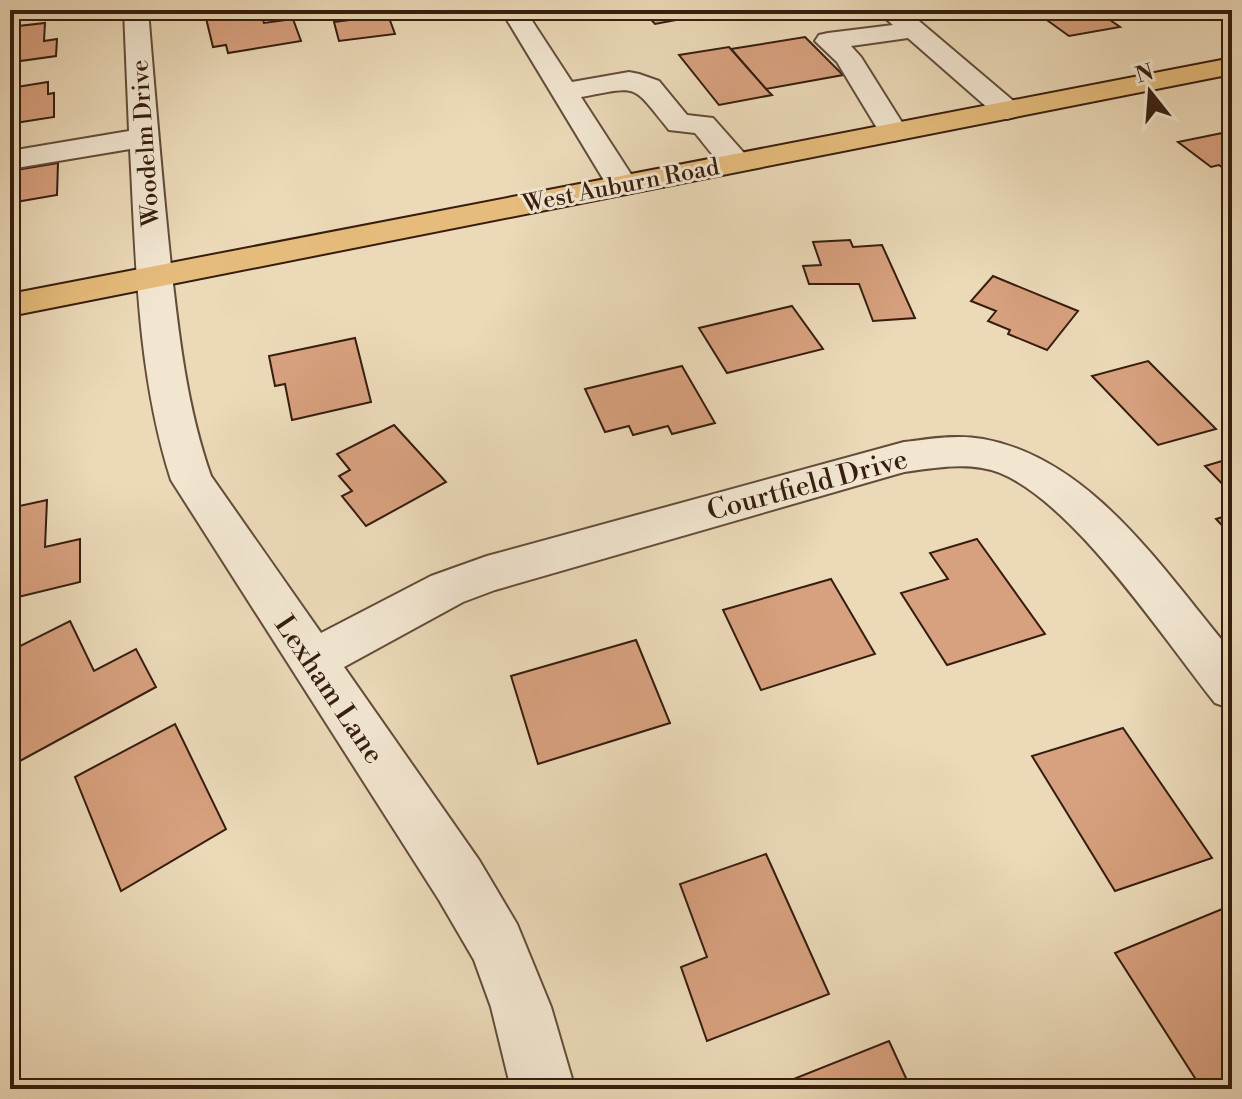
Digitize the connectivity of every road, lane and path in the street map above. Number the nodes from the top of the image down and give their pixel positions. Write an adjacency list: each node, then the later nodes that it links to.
1 (136, 10): 9 (street, Woodelm Drive)
2 (513, 10): 6 (street)
3 (891, 10): 4 (street)
4 (914, 30): 7 (street); 8 (street)
5 (1232, 66): 7 (main road, West Auburn Road)
6 (563, 92): 11 (street); 12 (street)
7 (1007, 110): 8 (main road, West Auburn Road)
8 (893, 132): 11 (main road, West Auburn Road)
9 (143, 138): 10 (street); 13 (street, Woodelm Drive)
10 (10, 160)
11 (737, 162): 12 (main road, West Auburn Road)
12 (622, 185): 13 (main road, West Auburn Road)
13 (155, 277): 14 (main road, West Auburn Road); 15 (street, Lexham Lane)
14 (10, 305)
15 (311, 661): 16 (street, Courtfield Drive); 17 (street, Lexham Lane)
16 (1232, 688)
17 (543, 1089)

